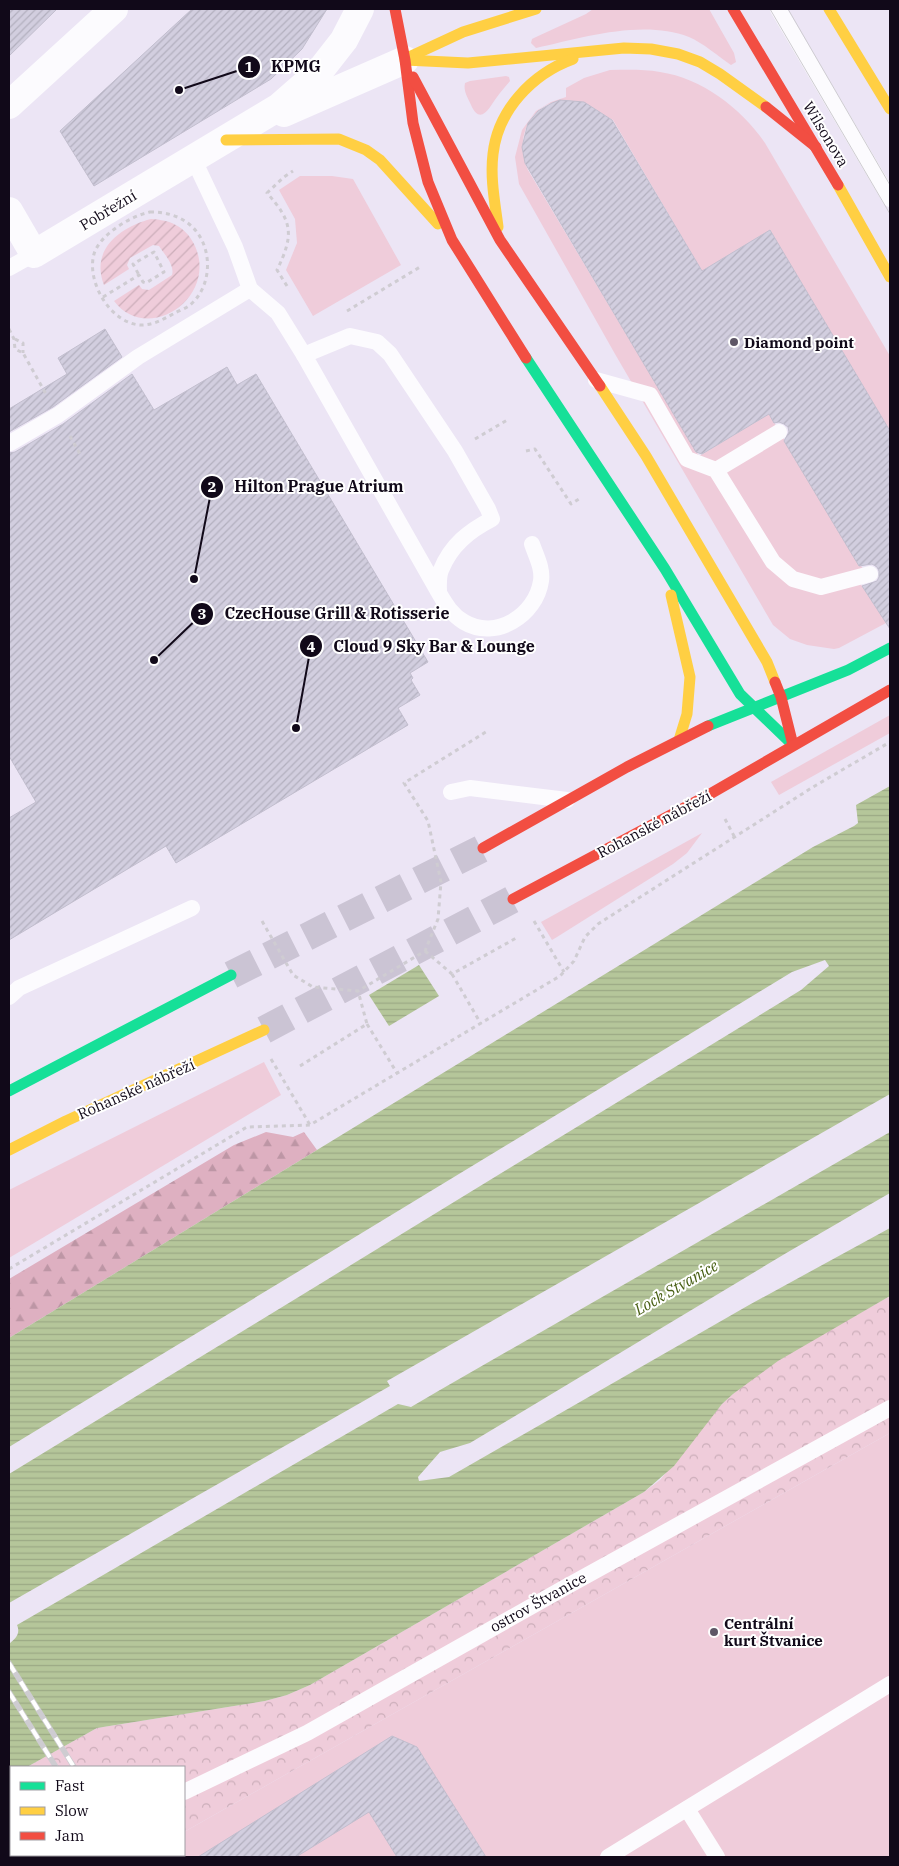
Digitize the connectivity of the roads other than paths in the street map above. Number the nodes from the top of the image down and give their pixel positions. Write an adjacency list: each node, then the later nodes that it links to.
1 (114, 9): 10 (street)
2 (360, 9): 12 (street, Pobřežní)
3 (396, 9): 9 (main road)
4 (536, 9): 9 (main road)
5 (733, 9): 13 (main road, Wilsonova)
6 (778, 9): 15 (lane)
7 (829, 9): 11 (main road)
8 (593, 51): 9 (main road); 13 (main road); 18 (main road)
9 (405, 60): 12 (street, Pobřežní); 17 (main road); 18 (main road)
10 (9, 105)
11 (890, 109)
12 (226, 140): 14 (street, Pobřežní); 17 (main road)
13 (816, 146): 21 (main road, Wilsonova)
14 (192, 158): 19 (street, Pobřežní); 22 (lane)
15 (890, 199)
16 (9, 211): 19 (street)
17 (452, 240): 29 (main road)
18 (500, 240): 24 (main road)
19 (34, 254): 20 (lane)
20 (9, 268)
21 (890, 277)
22 (250, 289): 23 (lane); 26 (lane)
23 (304, 355): 31 (lane); 31 (lane)
24 (596, 380): 27 (lane); 34 (main road)
25 (779, 432): 27 (lane)
26 (9, 442)
27 (716, 470): 30 (lane)
28 (532, 544): 31 (lane)
29 (665, 569): 35 (main road); 36 (main road)
30 (870, 574)
31 (439, 593)
32 (890, 648): 34 (main road)
33 (890, 690): 37 (main road, Rohanské nábřeží)
34 (781, 697): 35 (main road); 37 (main road)
35 (752, 707): 36 (main road); 37 (main road)
36 (679, 740): 39 (main road)
37 (793, 745): 41 (main road, Rohanské nábřeží)
38 (452, 792): 39 (lane)
39 (569, 800): 40 (main road)
40 (483, 848)
41 (513, 899)
42 (192, 908): 44 (lane)
43 (231, 975): 46 (main road)
44 (14, 992)
45 (264, 1030): 47 (main road, Rohanské nábřeží)
46 (9, 1091)
47 (9, 1150)
48 (890, 1408): 50 (lane, ostrov Štvanice)
49 (890, 1684): 51 (lane)
50 (185, 1792)
51 (687, 1809): 54 (lane); 55 (lane)
52 (72, 1856): 53 (lane)
53 (65, 1857)
54 (608, 1857)
55 (717, 1857)

